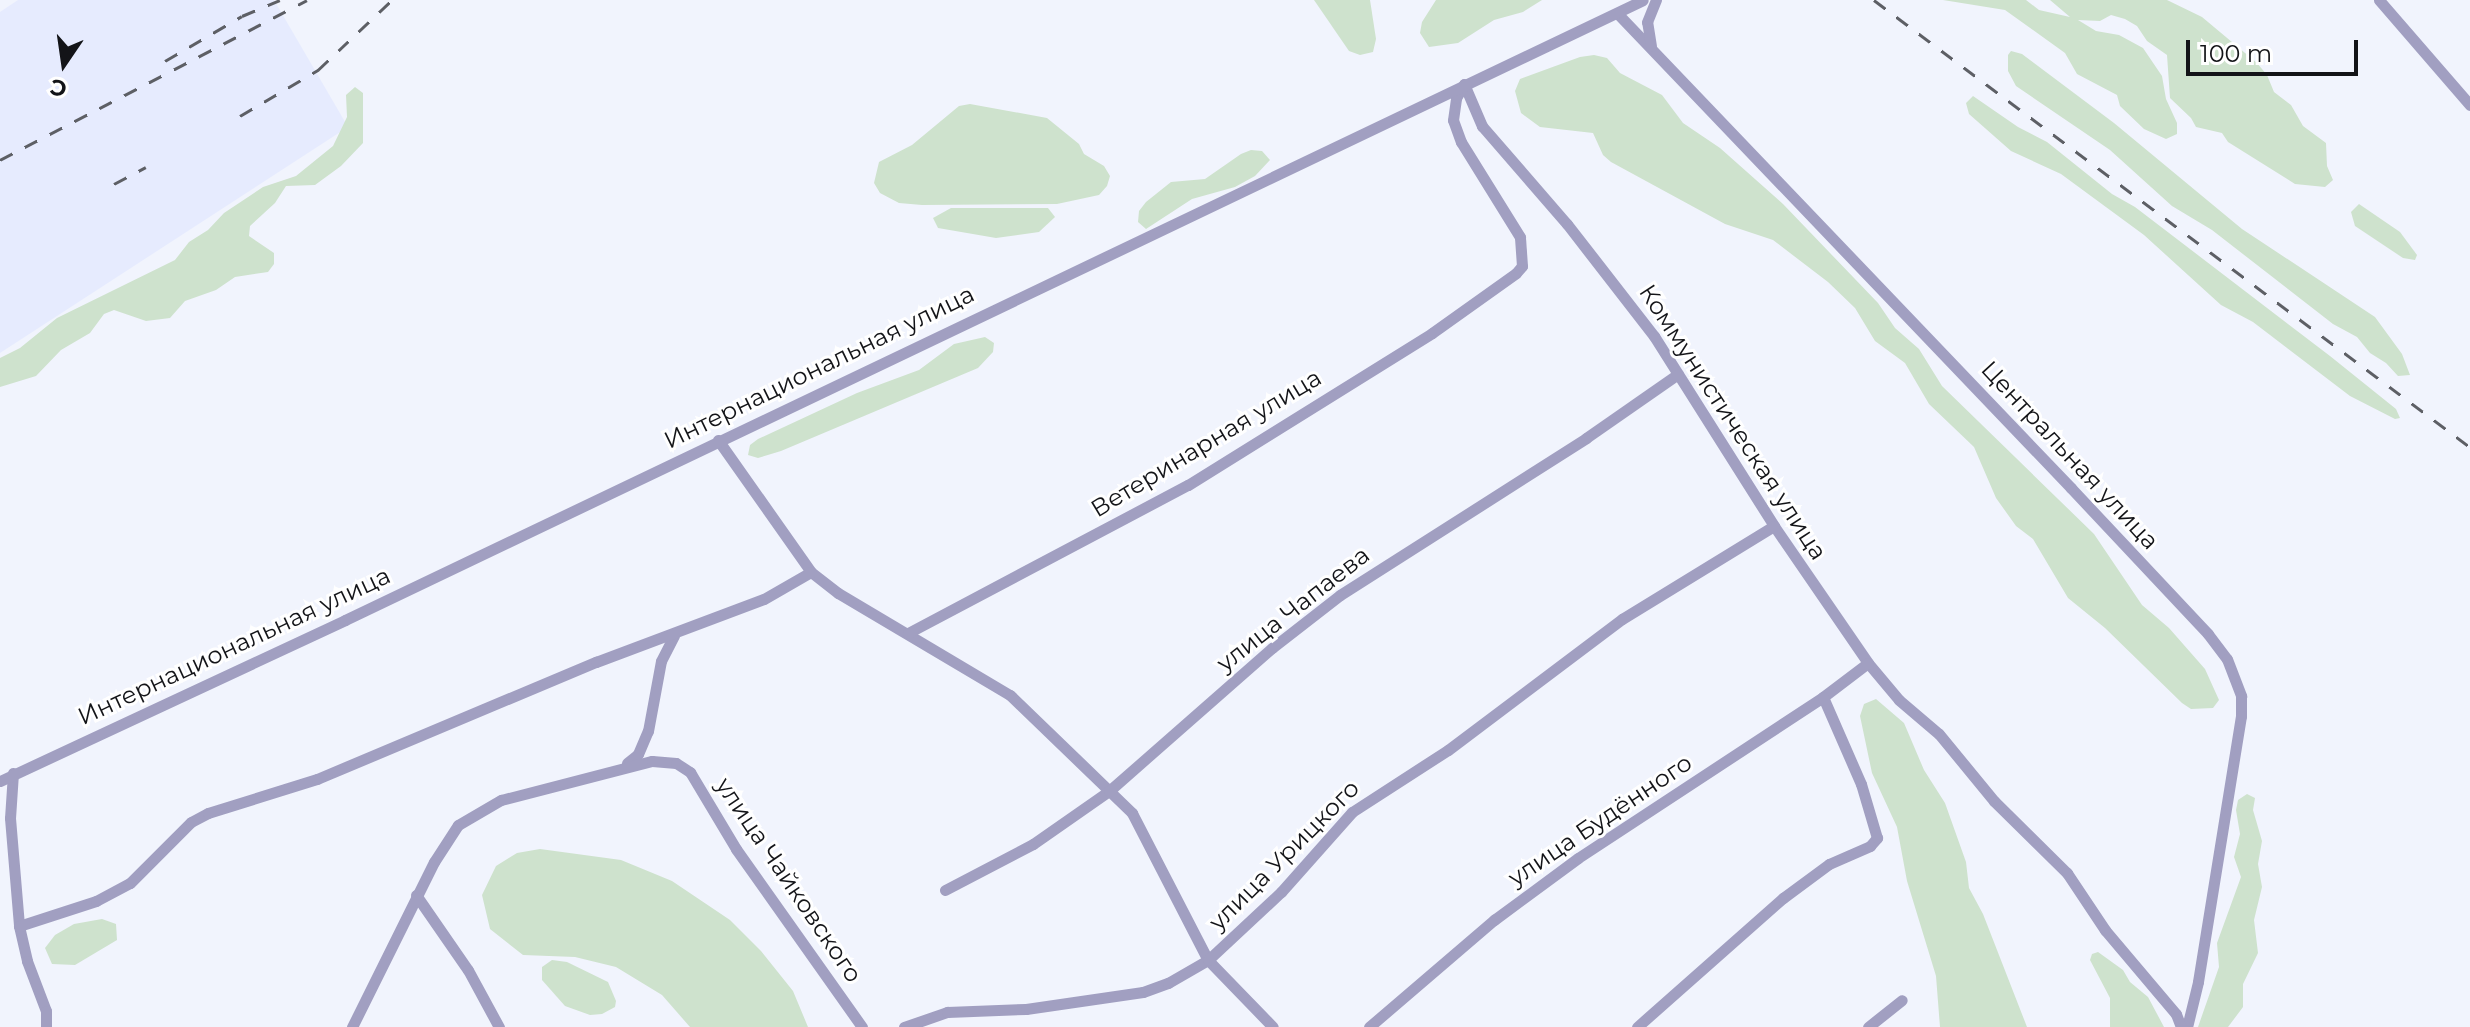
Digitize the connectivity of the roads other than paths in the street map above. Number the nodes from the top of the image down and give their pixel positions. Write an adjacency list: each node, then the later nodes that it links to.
1 (1643, 0): 4 (street, Интернациональная улица)
2 (1656, 0): 5 (street)
3 (2379, 0): 7 (street)
4 (1617, 13): 5 (street, Центральная улица); 6 (street, Интернациональная улица)
5 (1652, 47): 35 (street, Центральная улица)
6 (1464, 84): 8 (street, Коммунистическая улица); 9 (street, Интернациональная улица); 12 (street, Ветеринарная улица)
7 (2470, 105)
8 (1678, 374): 10 (street, Коммунистическая улица); 19 (street, улица Чапаева)
9 (718, 440): 11 (street); 17 (street, Интернациональная улица)
10 (1774, 526): 14 (street, Коммунистическая улица); 23 (street, улица Урицкого)
11 (811, 572): 12 (street); 13 (street)
12 (908, 633): 19 (street)
13 (674, 635): 16 (street); 22 (street)
14 (1868, 663): 15 (street, улица Будённого); 34 (street, Коммунистическая улица)
15 (1823, 697): 31 (street, улица Будённого); 32 (street)
16 (625, 765): 21 (street); 28 (street, улица Чайковского)
17 (13, 773): 18 (street, Интернациональная улица); 22 (street)
18 (0, 781)
19 (1109, 791): 20 (street, улица Чапаева); 23 (street)
20 (945, 890)
21 (416, 895): 26 (street); 27 (street)
22 (19, 926): 25 (street)
23 (1208, 960): 29 (street, улица Урицкого); 30 (street)
24 (1902, 1000): 33 (street)
25 (46, 1027)
26 (352, 1027)
27 (499, 1027)
28 (862, 1027)
29 (904, 1027)
30 (1273, 1027)
31 (1369, 1027)
32 (1637, 1027)
33 (1868, 1027)
34 (2181, 1027)
35 (2187, 1027)

